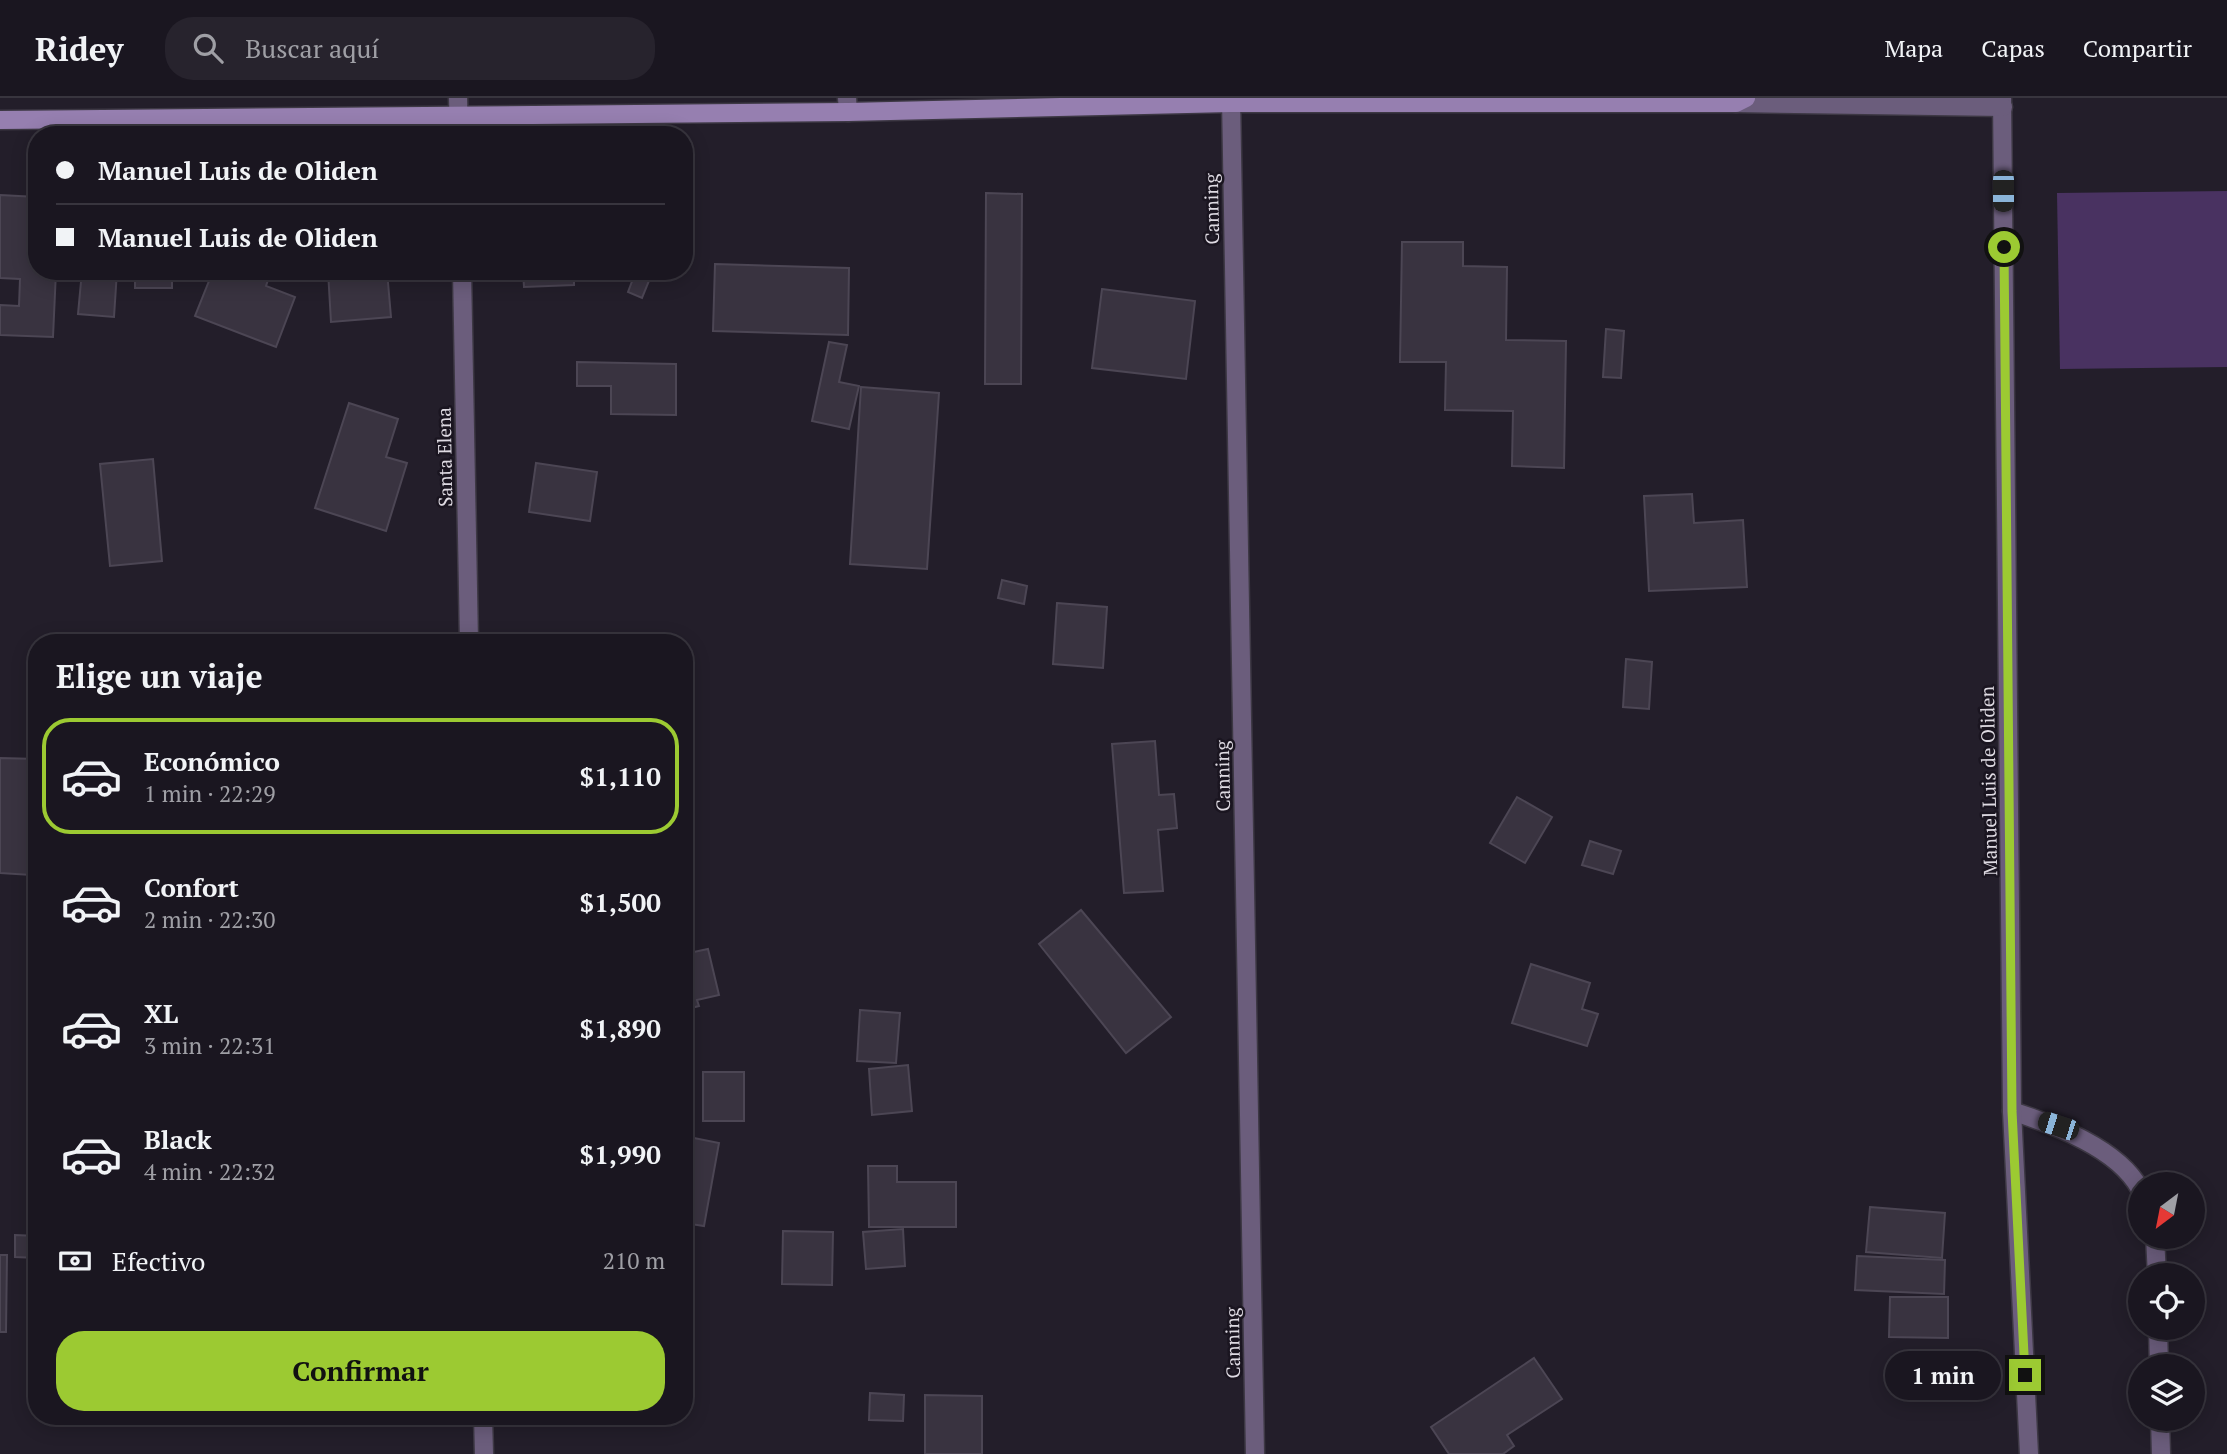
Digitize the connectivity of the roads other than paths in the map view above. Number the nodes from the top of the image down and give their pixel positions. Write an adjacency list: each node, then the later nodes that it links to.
1 (1741, 100): 2 (main road); 3 (street, Manuel Luis de Oliden)
2 (1231, 101): 4 (main road); 15 (street, Canning)
3 (2003, 103): 10 (street, Manuel Luis de Oliden)
4 (848, 105): 5 (main road)
5 (458, 106): 6 (main road); 7 (street)
6 (0, 120)
7 (459, 126)
8 (462, 280): 9 (street, Santa Elena)
9 (469, 634)
10 (2012, 1111): 11 (street); 16 (street, Manuel Luis de Oliden)
11 (2128, 1172)
12 (483, 1425): 14 (street)
13 (2160, 1431): 17 (street)
14 (484, 1454)
15 (1255, 1454)
16 (2029, 1454)
17 (2161, 1454)

